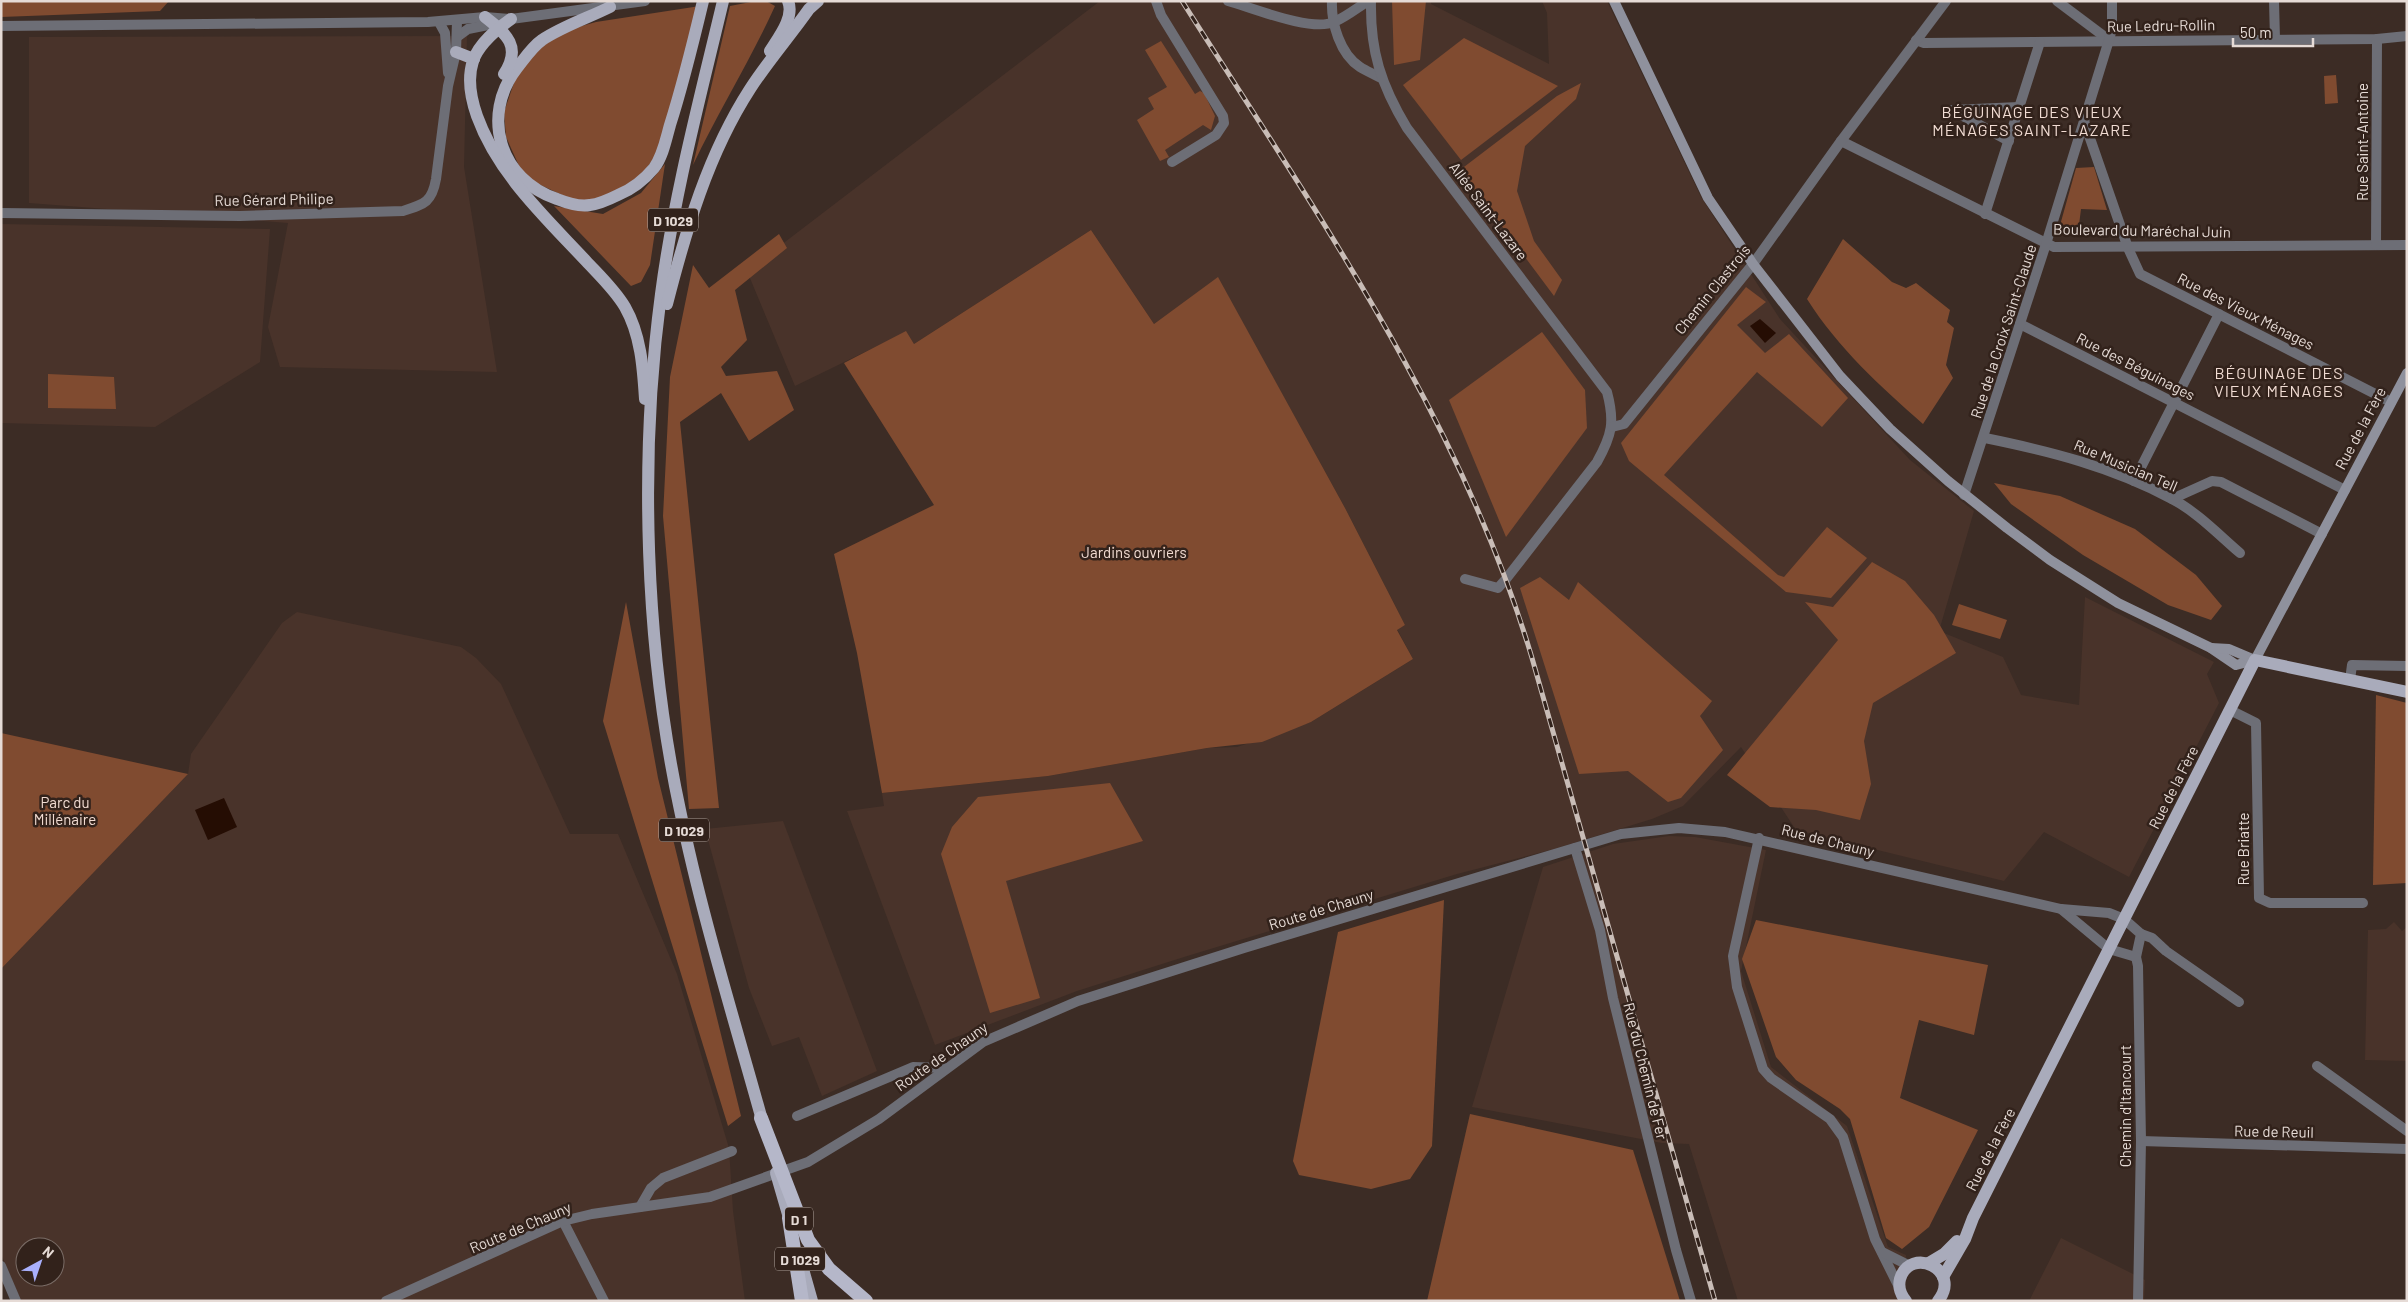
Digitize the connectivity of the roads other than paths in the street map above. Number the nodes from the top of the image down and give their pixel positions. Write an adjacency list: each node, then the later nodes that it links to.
1 (645, 1): 15 (street)
2 (704, 1): 35 (main road)
3 (723, 1): 49 (main road, D 1029)
4 (788, 1): 33 (main road)
5 (818, 1): 33 (main road)
6 (1156, 1): 39 (street)
7 (1228, 1): 20 (street)
8 (1332, 1): 20 (street)
9 (1369, 1): 20 (street); 31 (street, Allée Saint-Lazare)
10 (1614, 1): 46 (main road)
11 (1946, 1): 26 (street, Chemin Clastrois)
12 (2057, 1): 27 (street)
13 (2112, 1): 27 (street, Rue de la Croix Saint-Claude)
14 (2274, 1): 24 (street)
15 (610, 7): 16 (street); 35 (main road)
16 (511, 18): 19 (main road)
17 (458, 21): 18 (street); 19 (street); 23 (street, Rue Gérard Philipe)
18 (439, 22): 21 (street); 32 (street, Rue Gérard Philipe)
19 (493, 23): 23 (street); 30 (main road); 35 (main road)
20 (1333, 23): 31 (street)
21 (1, 26)
22 (2407, 36): 25 (street, Rue Ledru-Rollin)
23 (457, 37): 29 (street, Rue Gérard Philipe)
24 (2275, 39): 25 (street, Rue Ledru-Rollin); 27 (street, Rue Ledru-Rollin)
25 (2377, 39): 43 (street, Rue Saint-Antoine)
26 (1916, 40): 28 (street, Rue Ledru-Rollin); 38 (street, Chemin Clastrois)
27 (2109, 40): 28 (street, Rue Ledru-Rollin); 36 (street, Rue de la Croix Saint-Claude)
28 (2040, 42): 34 (street)
29 (456, 52): 30 (main road); 32 (street, Rue Gérard Philipe)
30 (474, 59): 55 (main road)
31 (1381, 78): 53 (street, Allée Saint-Lazare)
32 (448, 86): 40 (street, Rue Gérard Philipe)
33 (750, 89): 49 (main road)
34 (2019, 107): 37 (street); 37 (street)
35 (498, 111)
36 (2084, 120): 42 (street, Rue de la Croix Saint-Claude); 45 (street, Rue des Vieux Ménages)
37 (2009, 140): 41 (street)
38 (1841, 141): 41 (street, Boulevard du Maréchal Juin); 46 (street, Chemin Clastrois)
39 (1172, 162)
40 (1, 213)
41 (1985, 214): 42 (street, Boulevard du Maréchal Juin)
42 (2046, 244): 45 (street, Boulevard du Maréchal Juin); 48 (street, Rue de la Croix Saint-Claude)
43 (2376, 245): 44 (street, Boulevard du Maréchal Juin); 45 (street, Boulevard du Maréchal Juin)
44 (2407, 245)
45 (2128, 248): 47 (street, Rue des Vieux Ménages)
46 (1753, 264): 53 (street, Chemin Clastrois); 58 (main road)
47 (2219, 314): 51 (street, Rue des Vieux Ménages); 52 (street)
48 (2020, 324): 52 (street, Rue des Béguinages); 54 (street, Rue de la Croix Saint-Claude)
49 (656, 342): 55 (main road, D 1029)
50 (2407, 373): 51 (main road, Rue de la Fère)
51 (2391, 402): 57 (main road, Rue de la Fère)
52 (2174, 403): 56 (street); 57 (street, Rue des Béguinages)
53 (1612, 427): 62 (street)
54 (1985, 438): 56 (street, Rue Musician Tell); 58 (street, Rue de la Croix Saint-Claude)
55 (650, 443): 81 (main road, D 1029)
56 (2134, 481): 59 (street, Rue Musician Tell)
57 (2345, 490): 60 (main road, Rue de la Fère)
58 (1964, 495): 63 (main road)
59 (2172, 499): 60 (street); 61 (street, Rue Musician Tell)
60 (2322, 534): 63 (main road, Rue de la Fère)
61 (2240, 553)
62 (1466, 579)
63 (2255, 660): 65 (main road); 67 (main road, Rue de la Fère)
64 (2407, 666): 65 (street)
65 (2350, 680): 66 (main road)
66 (2406, 689)
67 (2230, 710): 71 (street, Rue Briatte); 73 (main road, Rue de la Fère)
68 (1759, 838): 69 (street, Rue de Chauny); 72 (street, Rue de Chauny); 90 (street)
69 (1586, 844): 70 (street, Route de Chauny)
70 (1575, 848): 79 (street, Route de Chauny); 102 (street, Rue du Chemin de Fer)
71 (2363, 903)
72 (2061, 909): 73 (street, Rue de Chauny); 75 (street, Rue de Chauny)
73 (2124, 919): 74 (street); 75 (main road, Rue de la Fère)
74 (2141, 934): 76 (street, Chemin d'Itancourt); 77 (street)
75 (2109, 949): 76 (street); 88 (main road, Rue de la Fère)
76 (2136, 957): 83 (street, Chemin d'Itancourt)
77 (2239, 1002)
78 (2317, 1066): 82 (street)
79 (946, 1068): 80 (street); 86 (street, Route de Chauny)
80 (797, 1116)
81 (761, 1118): 87 (main road, D 1029); 101 (highway, D 1)
82 (2407, 1131)
83 (2141, 1141): 84 (street, Rue de Reuil); 105 (street, Chemin d'Itancourt)
84 (2407, 1149)
85 (732, 1151): 86 (street)
86 (640, 1207): 89 (street, Route de Chauny)
87 (789, 1218): 99 (highway, D 1); 100 (main road, D 1029)
88 (1973, 1218): 91 (main road, Rue de la Fère); 94 (main road, Rue de la Fère)
89 (563, 1221): 97 (street, Route de Chauny); 98 (street)
90 (1882, 1252): 93 (street); 95 (street)
91 (1929, 1264): 93 (main road); 94 (main road)
92 (1, 1266): 96 (street)
93 (1910, 1266): 95 (main road)
94 (1943, 1277): 104 (main road, Rue de la Fère)
95 (1899, 1287): 103 (main road)
96 (16, 1301)
97 (386, 1301)
98 (604, 1301)
99 (802, 1301)
100 (812, 1301)
101 (866, 1301)
102 (1692, 1301)
103 (1906, 1301)
104 (1938, 1301)
105 (2138, 1301)

